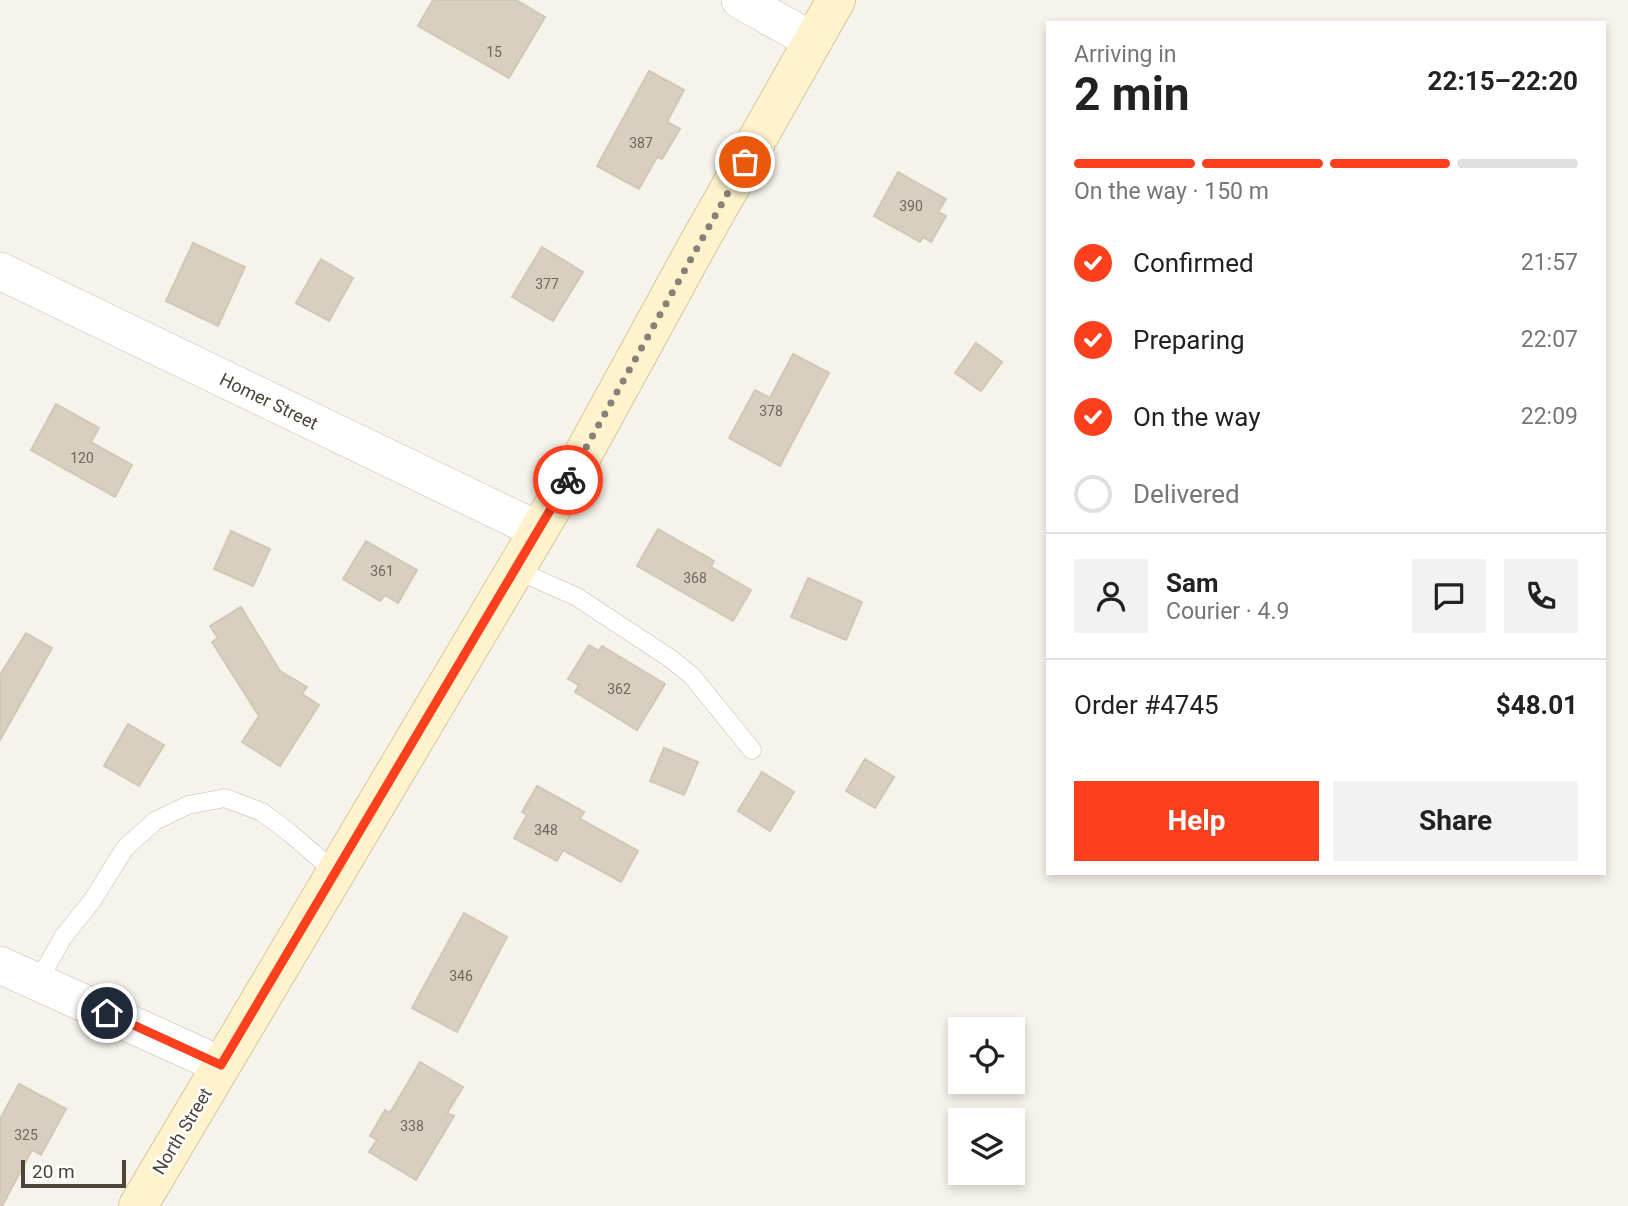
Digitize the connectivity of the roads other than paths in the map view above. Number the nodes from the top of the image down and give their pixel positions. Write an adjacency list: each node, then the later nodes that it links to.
1 (740, 0): 3 (street)
2 (836, 0): 3 (main road, North Street)
3 (813, 41): 5 (main road, North Street)
4 (0, 271): 5 (street, Homer Street)
5 (538, 530): 6 (main road, North Street)
6 (514, 569): 7 (lane); 8 (main road, North Street)
7 (752, 750)
8 (335, 872): 10 (lane); 11 (main road, North Street)
9 (0, 965): 10 (street)
10 (38, 982): 11 (street)
11 (221, 1065): 12 (main road, North Street)
12 (138, 1206)

